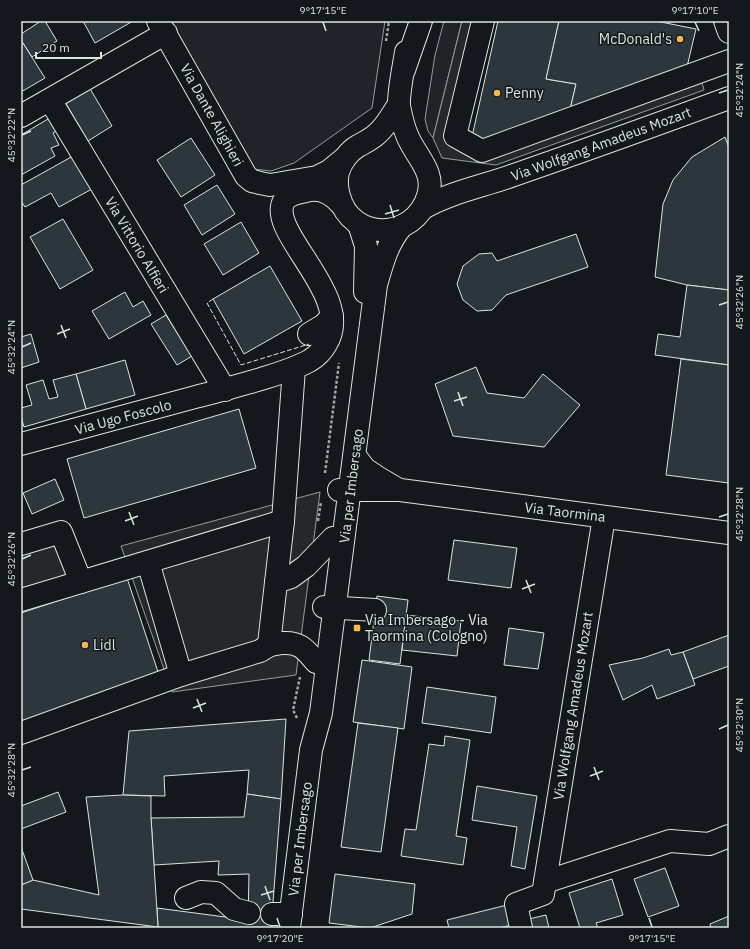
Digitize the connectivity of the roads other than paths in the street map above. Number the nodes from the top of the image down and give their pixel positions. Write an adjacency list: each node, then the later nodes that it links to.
1 (411, 21): 8 (main road, Via per Imbersago)
2 (421, 21): 8 (main road)
3 (482, 21): 7 (main road)
4 (725, 21): 6 (main road)
5 (162, 27): 10 (main road); 16 (main road, Via Dante Alighieri)
6 (729, 32)
7 (729, 61)
8 (404, 70): 11 (main road, Via per Imbersago)
9 (729, 98): 17 (main road, Via Wolfgang Amadeus Mozart)
10 (50, 100): 12 (main road); 24 (main road, Via Vittorio Alfieri)
11 (399, 104): 13 (main road, Via per Imbersago); 15 (main road, Via per Imbersago)
12 (21, 116)
13 (371, 140): 14 (main road, Via per Imbersago); 15 (main road, Via per Imbersago)
14 (345, 158): 16 (main road, Via Dante Alighieri); 18 (main road, Via per Imbersago)
15 (420, 158): 17 (main road); 19 (main road, Via per Imbersago)
16 (282, 184): 22 (main road)
17 (472, 189): 19 (main road, Via Wolfgang Amadeus Mozart)
18 (340, 203): 20 (main road, Via per Imbersago); 22 (main road)
19 (423, 208): 21 (main road, Via per Imbersago)
20 (359, 224): 21 (main road, Via per Imbersago); 27 (main road, Via per Imbersago)
21 (402, 227): 26 (main road, Via per Imbersago)
22 (320, 326): 23 (main road)
23 (294, 368): 24 (main road); 30 (main road)
24 (224, 390): 25 (main road, Via Ugo Foscolo)
25 (21, 444)
26 (355, 456): 27 (main road, Via per Imbersago); 28 (main road, Via Taormina)
27 (334, 489): 28 (main road, Via Taormina); 32 (main road, Via per Imbersago); 38 (main road, Via per Imbersago)
28 (400, 490): 29 (main road, Via Taormina)
29 (604, 517): 31 (main road, Via Taormina); 46 (main road, Via Wolfgang Amadeus Mozart)
30 (283, 521): 34 (main road); 36 (main road)
31 (729, 533)
32 (333, 538): 36 (main road); 38 (main road, Via per Imbersago)
33 (21, 544): 35 (main road)
34 (148, 562): 35 (main road); 42 (main road)
35 (81, 582): 37 (main road)
36 (276, 582): 40 (main road)
37 (21, 600)
38 (329, 607): 39 (main road); 41 (main road, Via per Imbersago); 44 (main road, Via per Imbersago)
39 (375, 610)
40 (269, 644): 41 (main road); 42 (main road)
41 (311, 656): 44 (main road, Via per Imbersago)
42 (181, 676): 43 (main road)
43 (21, 734)
44 (311, 750): 49 (main road, Via per Imbersago)
45 (729, 836): 46 (main road)
46 (544, 888): 50 (main road)
47 (186, 898): 48 (main road)
48 (249, 913)
49 (284, 919)
50 (521, 928)

